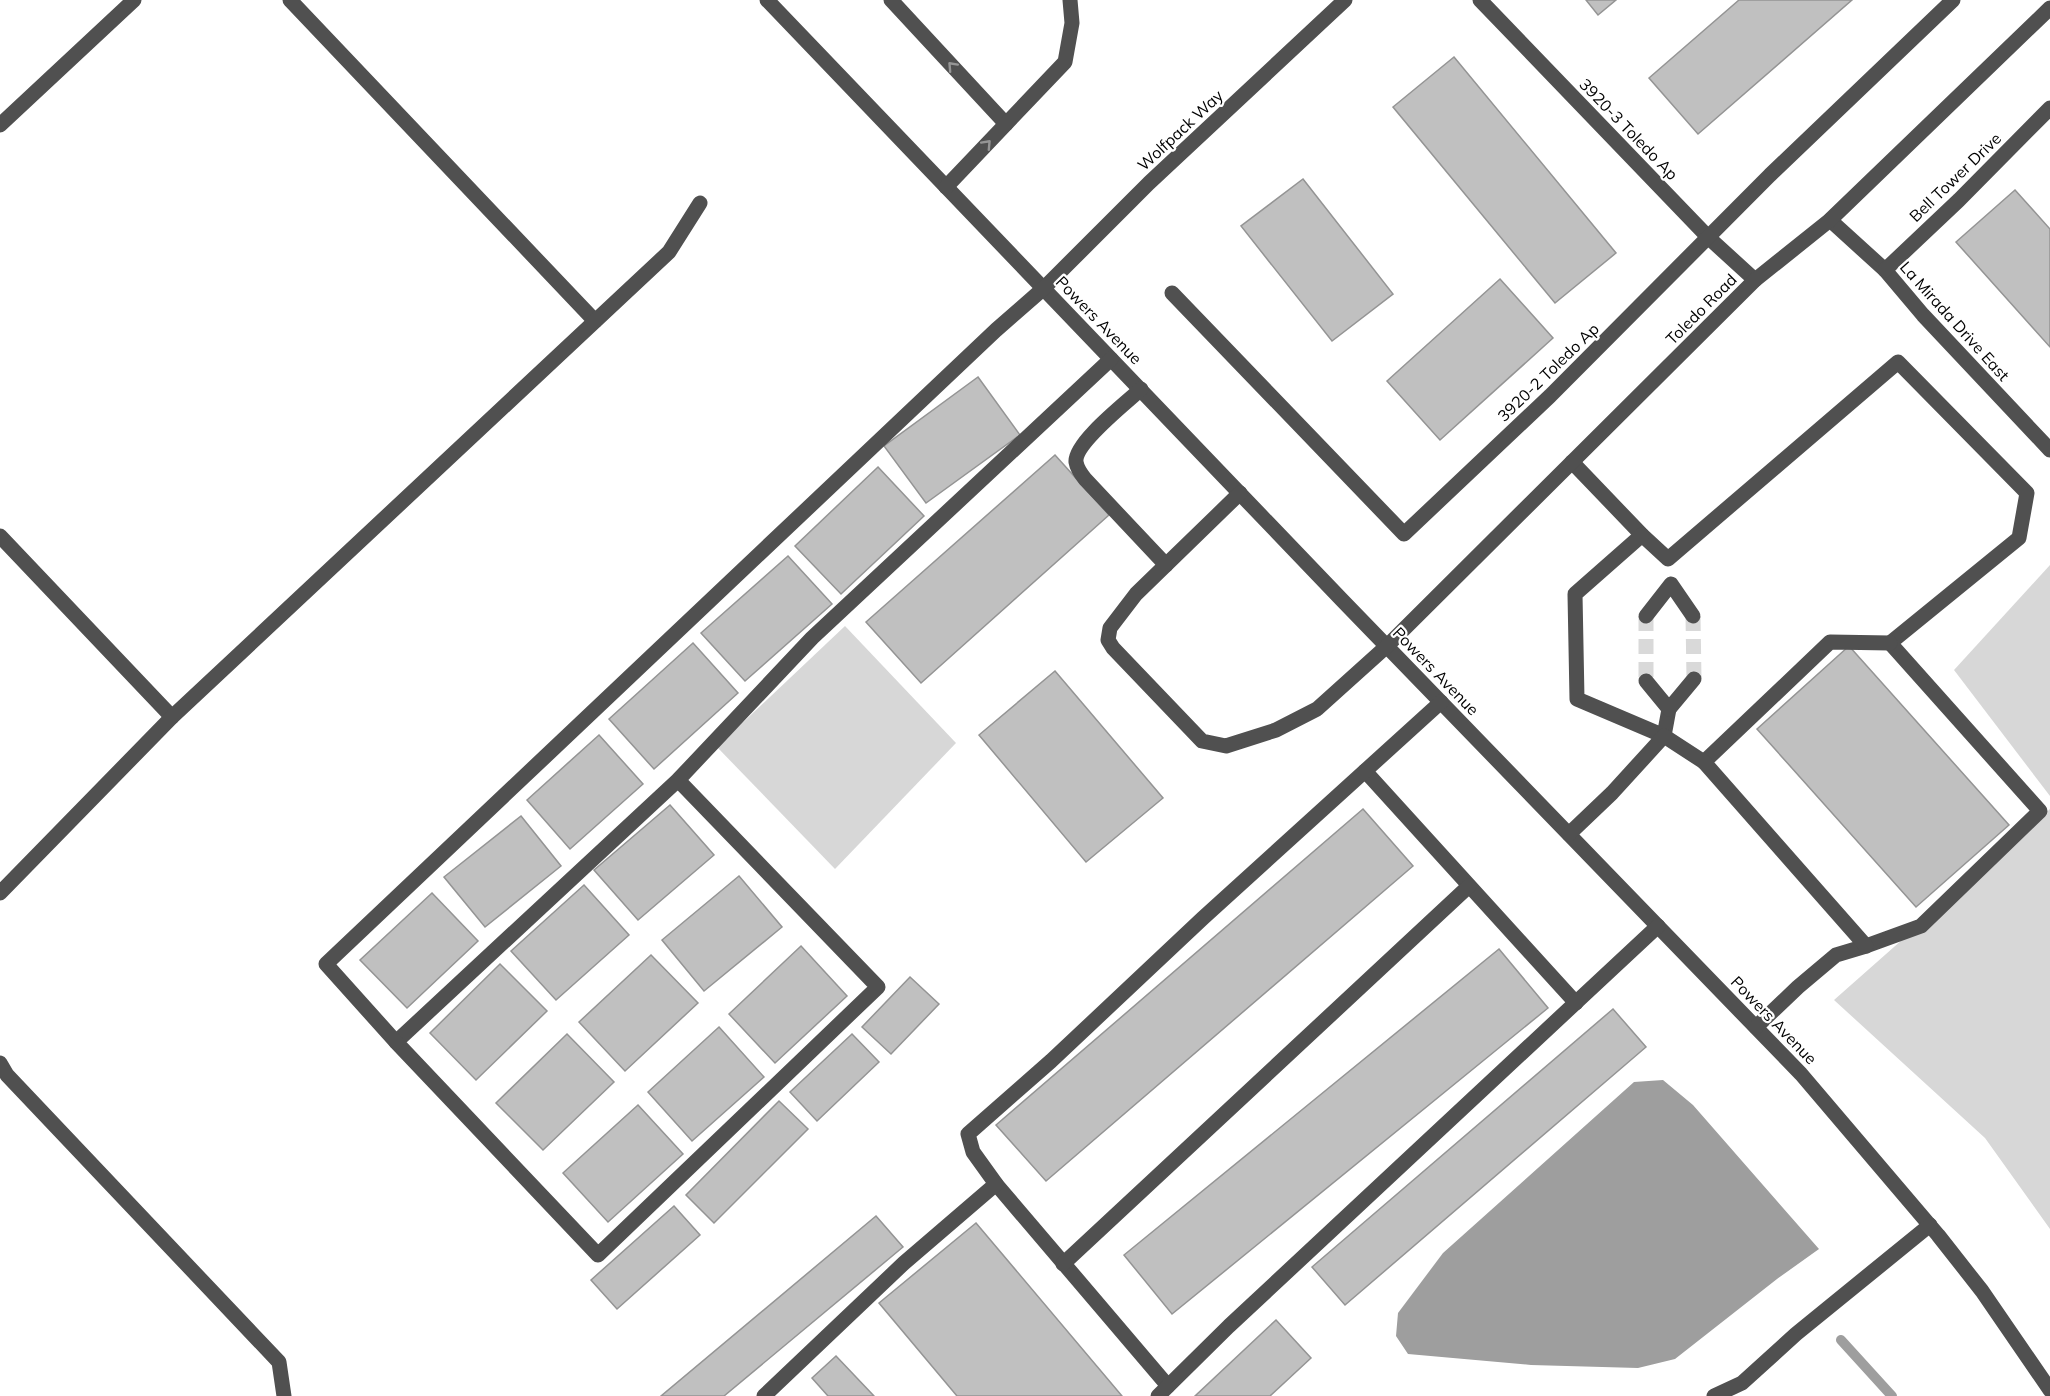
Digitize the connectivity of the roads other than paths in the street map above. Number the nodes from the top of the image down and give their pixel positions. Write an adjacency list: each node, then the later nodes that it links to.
1 (134, 0): 12 (street)
2 (290, 0): 21 (street)
3 (767, 0): 13 (street, Powers Avenue)
4 (891, 0): 11 (street, one-way to 4)
5 (1070, 0): 11 (street)
6 (1345, 0): 19 (street, Wolfpack Way)
7 (1480, 0): 16 (street, 3920-3 Toledo Ap)
8 (1953, 0): 16 (street, 3920-2 Toledo Ap)
9 (2050, 8): 15 (street, Toledo Road)
10 (2050, 108): 17 (street, Bell Tower Drive)
11 (1006, 124): 13 (street, one-way to 11)
12 (0, 125)
13 (946, 187): 19 (street, Powers Avenue)
14 (700, 203): 21 (street)
15 (1830, 220): 17 (street, La Mirada Drive East); 18 (street, Toledo Road)
16 (1709, 238): 18 (street, 3920-3 Toledo Ap); 20 (street, 3920-2 Toledo Ap)
17 (1884, 270): 24 (street, La Mirada Drive East)
18 (1755, 280): 25 (street, Toledo Road)
19 (1044, 288): 22 (street, Powers Avenue); 52 (street, Wolfpack Way)
20 (1172, 293)
21 (595, 321): 40 (street)
22 (1111, 359): 23 (street, Powers Avenue); 44 (street)
23 (1141, 390): 26 (street, Powers Avenue); 30 (street)
24 (2050, 450)
25 (1572, 462): 27 (street); 35 (street, Toledo Road)
26 (1240, 492): 30 (street); 35 (street, Powers Avenue)
27 (1642, 535): 29 (street); 41 (street)
28 (0, 536): 40 (street)
29 (1668, 559): 31 (street); 34 (street)
30 (1166, 565): 35 (street, Toledo Road)
31 (1671, 584): 32 (street); 33 (street)
32 (1646, 616)
33 (1694, 616)
34 (1890, 643): 42 (street); 49 (street)
35 (1387, 646): 38 (street, Powers Avenue)
36 (1694, 679): 39 (street)
37 (1646, 681): 39 (street)
38 (1442, 702): 43 (street); 45 (street, Powers Avenue)
39 (1669, 709): 41 (street)
40 (172, 717): 47 (street)
41 (1664, 736): 42 (street); 45 (street)
42 (1704, 762): 49 (street)
43 (1365, 771): 46 (street); 54 (street)
44 (678, 780): 52 (street); 52 (street)
45 (1569, 834): 48 (street, Powers Avenue)
46 (1469, 886): 50 (street); 56 (street)
47 (0, 892)
48 (1658, 926): 50 (street); 51 (street, Powers Avenue)
49 (1866, 946): 51 (street)
50 (1576, 1003): 58 (street)
51 (1756, 1027): 55 (street, Powers Avenue)
52 (396, 1042)
53 (0, 1063): 59 (street)
54 (996, 1184): 56 (street); 60 (street)
55 (1930, 1225): 57 (street, Powers Avenue); 61 (street)
56 (1063, 1264): 58 (street)
57 (2050, 1390)
58 (1163, 1391)
59 (284, 1396)
60 (764, 1396)
61 (1714, 1396)

